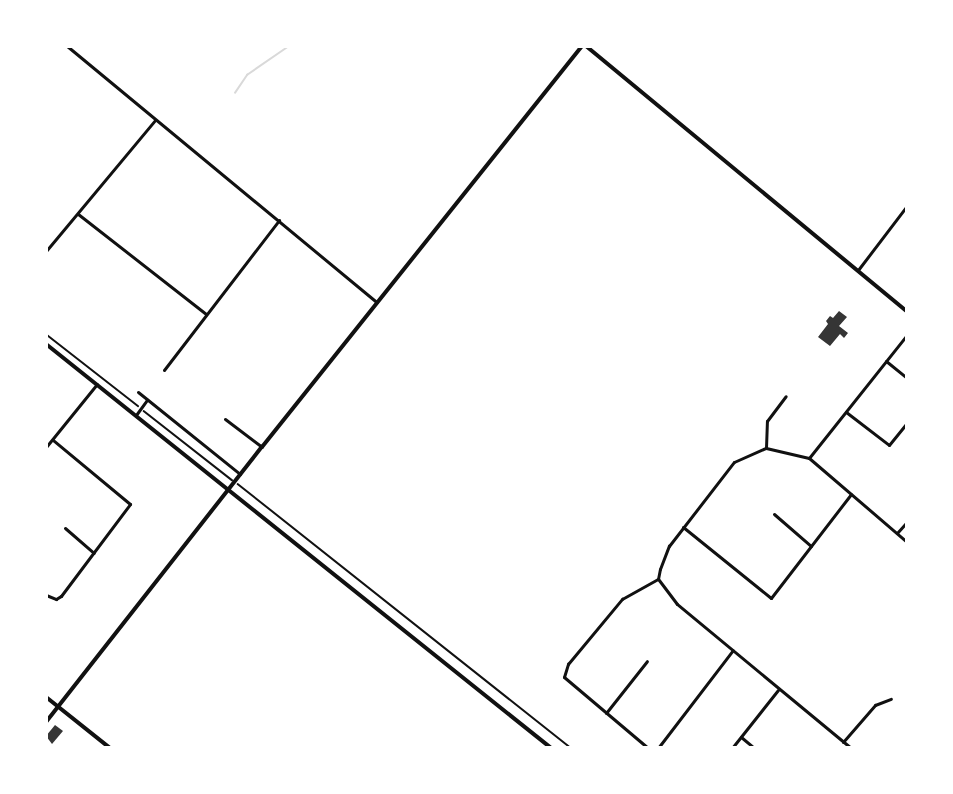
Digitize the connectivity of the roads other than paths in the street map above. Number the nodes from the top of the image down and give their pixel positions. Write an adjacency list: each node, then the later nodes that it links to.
1 (67, 46): 3 (street)
2 (584, 46): 8 (street); 9 (street)
3 (155, 120): 5 (street); 6 (street)
4 (906, 207): 8 (street)
5 (77, 213): 7 (street); 11 (street)
6 (279, 220): 9 (street); 11 (street)
7 (46, 251)
8 (858, 270): 10 (street)
9 (377, 302): 27 (street)
10 (906, 311)
11 (206, 314): 15 (street)
12 (906, 336): 14 (street)
13 (46, 344): 17 (street)
14 (886, 361): 16 (street); 21 (street)
15 (164, 370)
16 (906, 377)
17 (97, 384): 22 (street); 25 (street)
18 (138, 392): 20 (street)
19 (786, 396): 28 (street)
20 (147, 400): 22 (street); 30 (street)
21 (846, 412): 24 (street); 29 (street)
22 (136, 415): 31 (street)
23 (225, 419): 27 (street)
24 (906, 424)
25 (52, 440): 26 (street); 40 (street)
26 (46, 447)
27 (262, 447): 30 (street)
28 (766, 448): 29 (street); 35 (street)
29 (809, 458): 32 (street)
30 (240, 474): 31 (street)
31 (229, 489): 48 (street); 54 (street)
32 (851, 494): 37 (street); 39 (street)
33 (774, 514): 39 (street)
34 (906, 523): 37 (street)
35 (683, 526): 39 (street); 41 (street)
36 (64, 528): 40 (street)
37 (897, 533): 38 (street)
38 (906, 541)
39 (811, 546)
40 (94, 553): 42 (street)
41 (658, 579): 43 (street); 49 (street)
42 (46, 595)
43 (733, 650): 45 (street); 56 (street)
44 (647, 661): 49 (street)
45 (778, 690): 51 (street); 52 (street)
46 (46, 697): 48 (street)
47 (891, 699): 52 (street)
48 (58, 706): 50 (street); 53 (street)
49 (606, 713): 55 (street)
50 (46, 722)
51 (741, 737): 57 (street); 58 (street)
52 (843, 742): 59 (street)
53 (110, 747)
54 (551, 747)
55 (648, 747)
56 (658, 747)
57 (732, 747)
58 (754, 747)
59 (851, 747)

